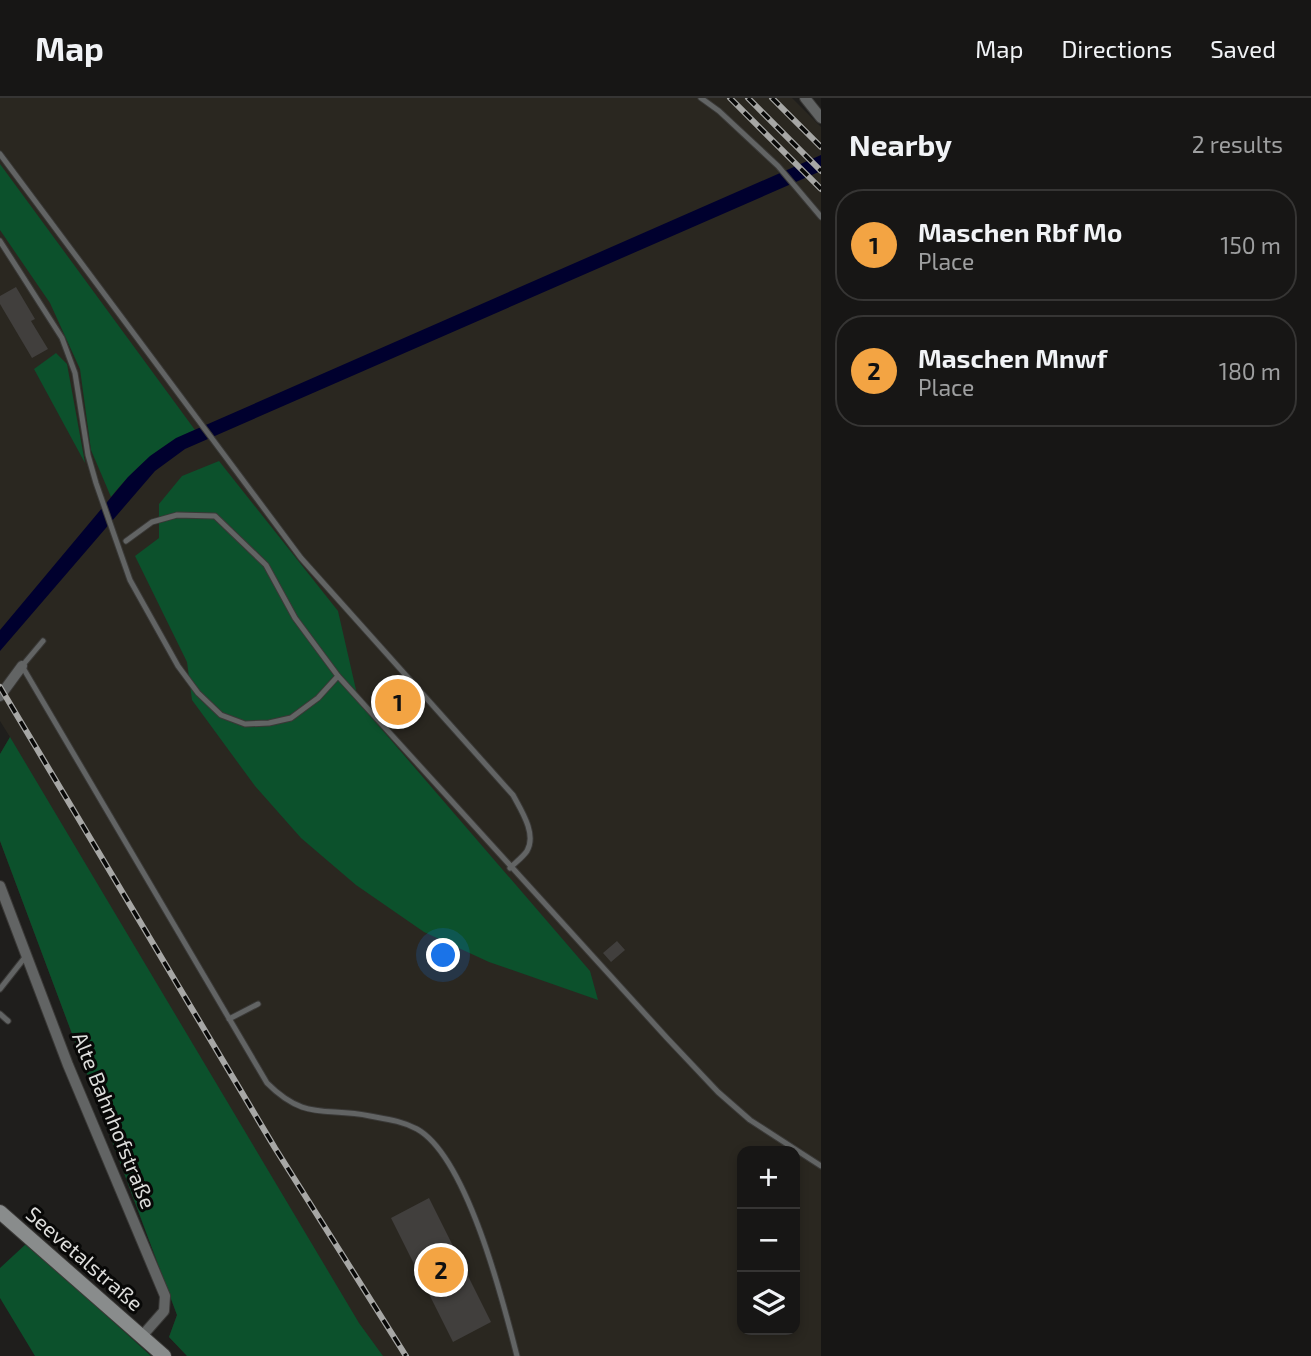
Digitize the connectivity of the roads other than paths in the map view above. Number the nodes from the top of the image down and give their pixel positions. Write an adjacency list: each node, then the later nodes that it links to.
1 (701, 98): 5 (lane)
2 (805, 98): 3 (street)
3 (821, 118)
4 (0, 154): 12 (lane)
5 (821, 217)
6 (0, 242): 10 (lane)
7 (126, 541): 10 (lane)
8 (43, 641): 9 (lane)
9 (22, 666): 11 (street); 18 (lane)
10 (338, 677): 12 (lane)
11 (0, 696)
12 (510, 868): 20 (lane)
13 (0, 886): 14 (street, Alte Bahnhofstraße)
14 (26, 956): 15 (lane); 22 (street, Alte Bahnhofstraße)
15 (0, 989)
16 (258, 1004): 18 (lane)
17 (0, 1014): 19 (lane)
18 (229, 1019): 24 (lane)
19 (8, 1021)
20 (821, 1167)
21 (0, 1212): 22 (main road, Seevetalstraße)
22 (142, 1336): 23 (main road)
23 (164, 1356)
24 (517, 1356)

